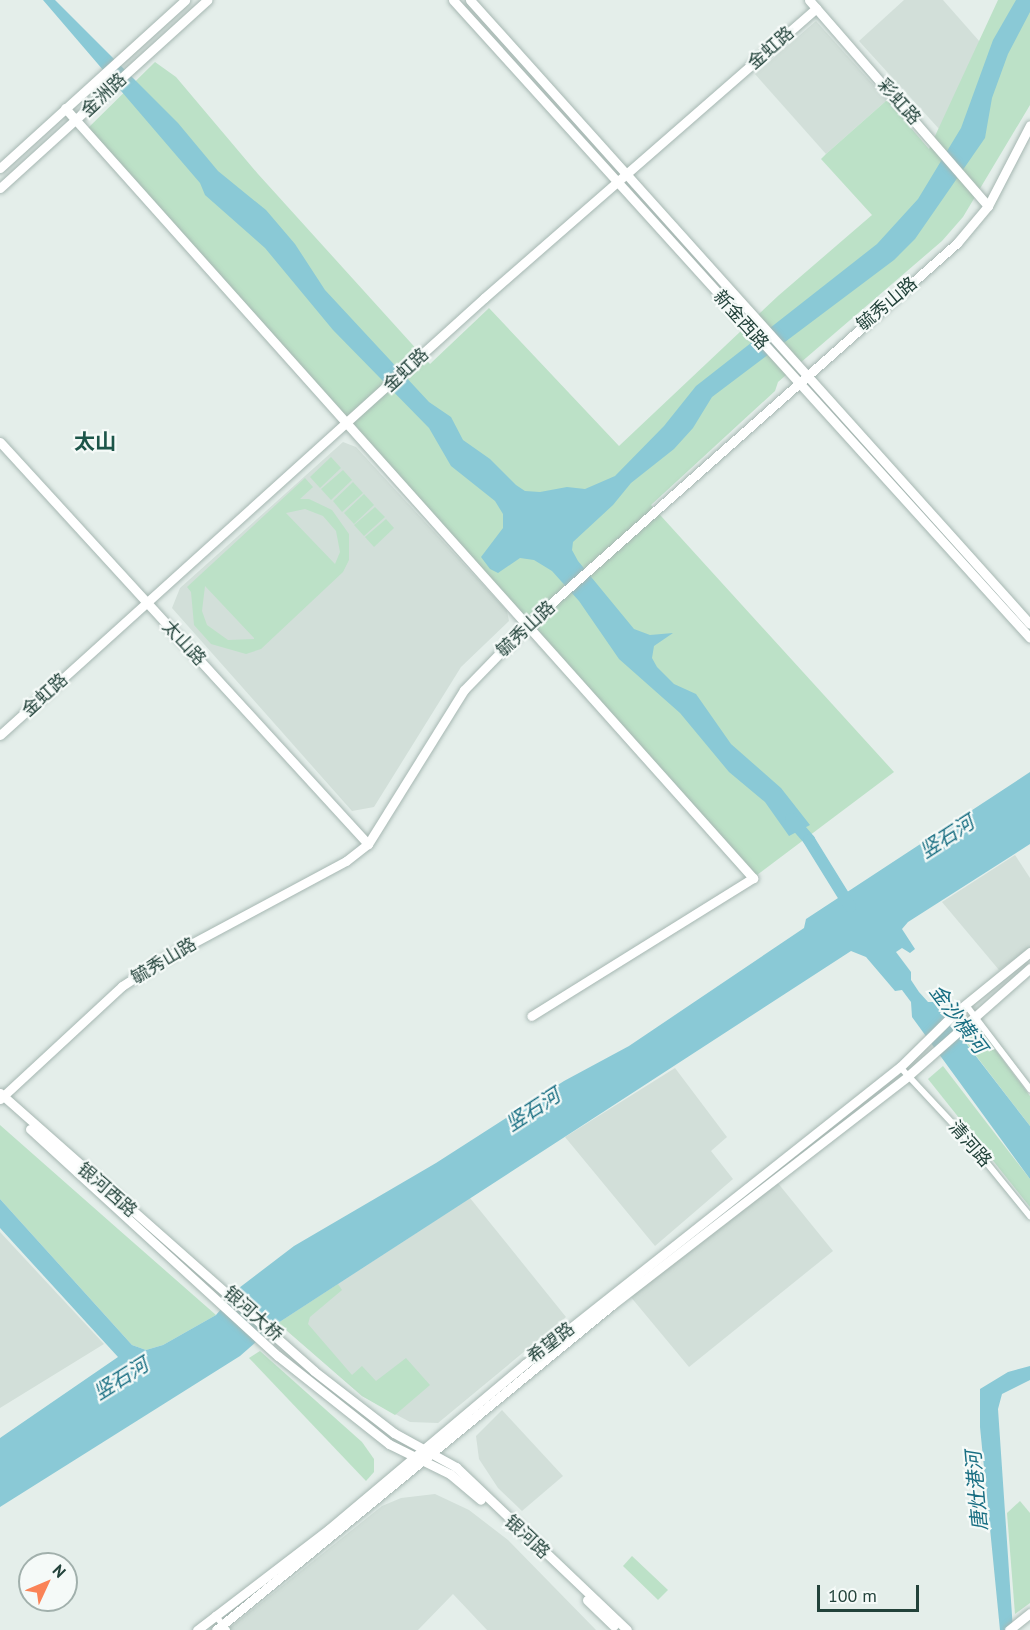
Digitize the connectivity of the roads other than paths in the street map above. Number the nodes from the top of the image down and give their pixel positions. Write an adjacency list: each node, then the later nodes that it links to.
1 (185, 0): 7 (main road, 金洲路)
2 (207, 0): 8 (main road, 金洲路)
3 (453, 0): 12 (main road, 新金西路)
4 (470, 0): 11 (main road, 新金西路)
5 (809, 0): 6 (main road, 彩虹路)
6 (816, 8): 11 (main road, 金虹路); 14 (main road, 彩虹路)
7 (65, 108): 8 (main road); 10 (main road, 金洲路)
8 (76, 121): 13 (main road, 金洲路); 17 (main road)
9 (1030, 125): 14 (main road, 毓秀山路)
10 (0, 168)
11 (629, 173): 12 (main road, 金虹路); 15 (main road, 新金西路)
12 (619, 183): 16 (main road, 新金西路); 17 (main road, 金虹路)
13 (0, 188)
14 (988, 206): 15 (main road, 毓秀山路)
15 (809, 373): 16 (main road, 毓秀山路); 21 (main road, 新金西路)
16 (798, 382): 20 (main road, 毓秀山路); 22 (main road, 新金西路)
17 (348, 423): 19 (main road, 金虹路); 20 (main road)
18 (0, 442): 19 (main road, 太山路)
19 (147, 603): 23 (main road, 金虹路); 24 (main road, 太山路)
20 (528, 624): 24 (main road, 毓秀山路); 28 (main road)
21 (1030, 624)
22 (1030, 638)
23 (0, 735)
24 (368, 844): 33 (main road, 毓秀山路)
25 (1030, 952): 27 (main road)
26 (1030, 968): 29 (main road)
27 (966, 1005): 29 (street); 30 (main road, 希望路)
28 (531, 1016)
29 (975, 1016): 31 (main road, 希望路); 32 (street)
30 (900, 1067): 31 (street, 清河路); 37 (main road, 希望路)
31 (908, 1076): 34 (street, 清河路); 38 (main road, 希望路)
32 (1030, 1089)
33 (1, 1097): 35 (main road, 银河西路); 36 (main road, 银河西路)
34 (1030, 1216)
35 (218, 1282): 37 (main road, 银河大桥)
36 (207, 1295): 39 (main road, 银河大桥)
37 (424, 1449): 38 (main road, 银河路); 39 (main road, 希望路)
38 (435, 1454): 40 (main road, 希望路); 46 (main road, 银河路)
39 (413, 1457): 40 (main road, 银河路); 41 (main road, 希望路)
40 (424, 1462): 43 (main road, 希望路); 45 (main road, 银河路)
41 (215, 1615): 43 (street); 44 (main road, 希望路)
42 (1026, 1616): 47 (main road)
43 (222, 1628)
44 (196, 1630)
45 (618, 1630)
46 (627, 1630)
47 (1009, 1630)

